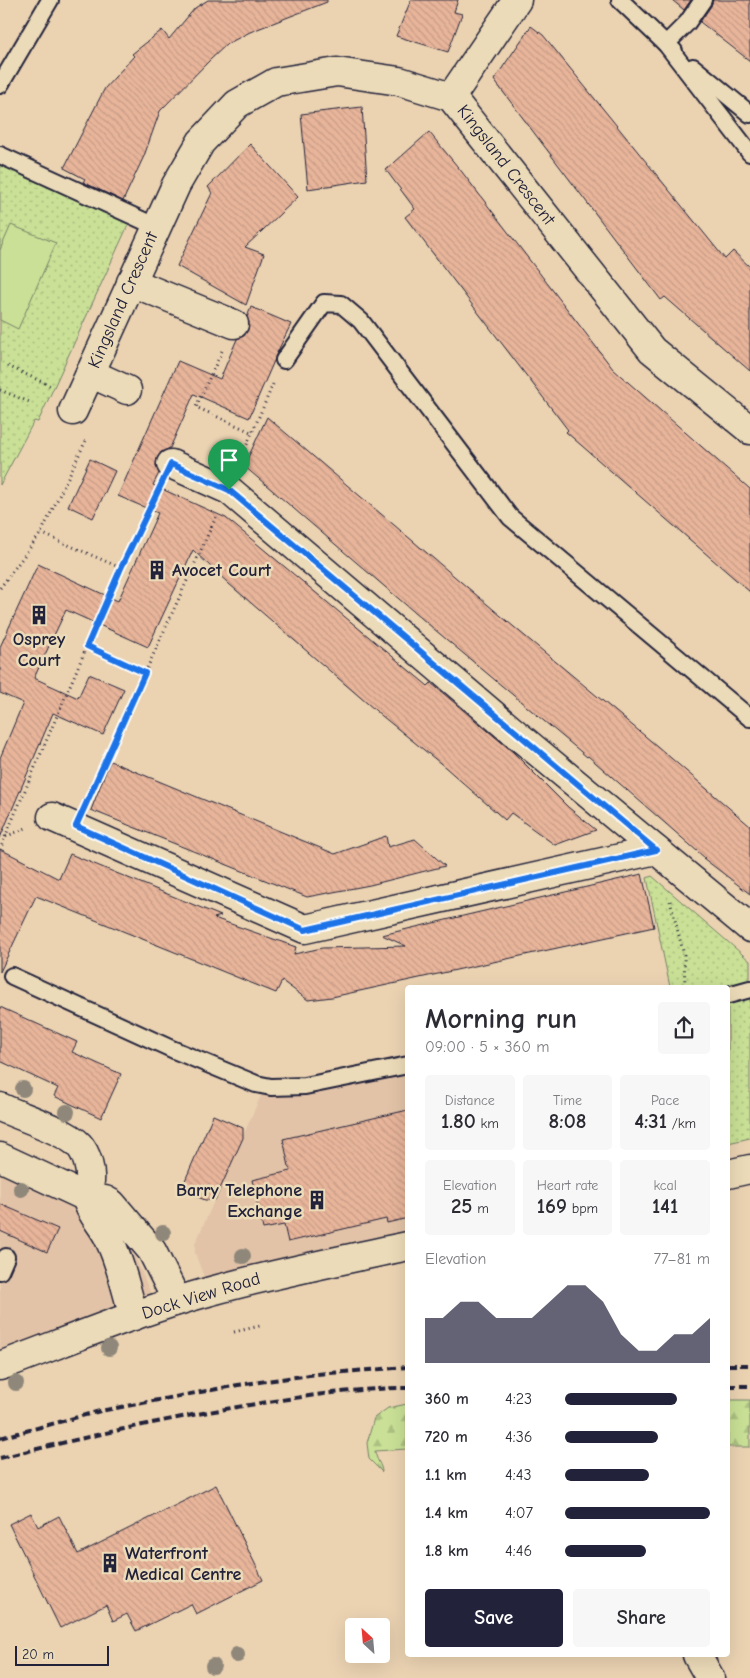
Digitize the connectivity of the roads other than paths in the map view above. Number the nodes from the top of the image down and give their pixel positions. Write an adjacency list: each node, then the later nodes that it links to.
1 (50, 0): 6 (lane)
2 (517, 0): 7 (street)
3 (620, 0): 5 (lane)
4 (703, 0): 5 (lane)
5 (666, 44): 8 (lane); 9 (lane)
6 (0, 85)
7 (452, 97): 11 (street, Kingsland Crescent); 18 (street, Kingsland Crescent)
8 (750, 114)
9 (750, 153)
10 (0, 155): 11 (lane)
11 (157, 226): 12 (street, Kingsland Crescent)
12 (131, 282): 13 (street); 15 (street, Kingsland Crescent)
13 (234, 324)
14 (284, 360): 20 (lane)
15 (90, 373): 16 (street); 17 (street, Kingsland Crescent)
16 (128, 390)
17 (73, 411)
18 (750, 430)
19 (171, 464): 22 (street)
20 (750, 718)
21 (64, 821): 22 (street)
22 (656, 850): 23 (street)
23 (750, 928)
24 (12, 976): 27 (lane)
25 (750, 989): 26 (lane)
26 (730, 994)
27 (405, 1066)
28 (0, 1107): 32 (street)
29 (0, 1157): 32 (street)
30 (750, 1169): 31 (street)
31 (730, 1174)
32 (86, 1197): 34 (street); 35 (street)
33 (405, 1247): 34 (street, Dock View Road)
34 (177, 1301): 35 (street, Dock View Road)
35 (134, 1316): 36 (street, Dock View Road)
36 (0, 1366)
37 (698, 1657): 38 (street)
38 (710, 1678)

